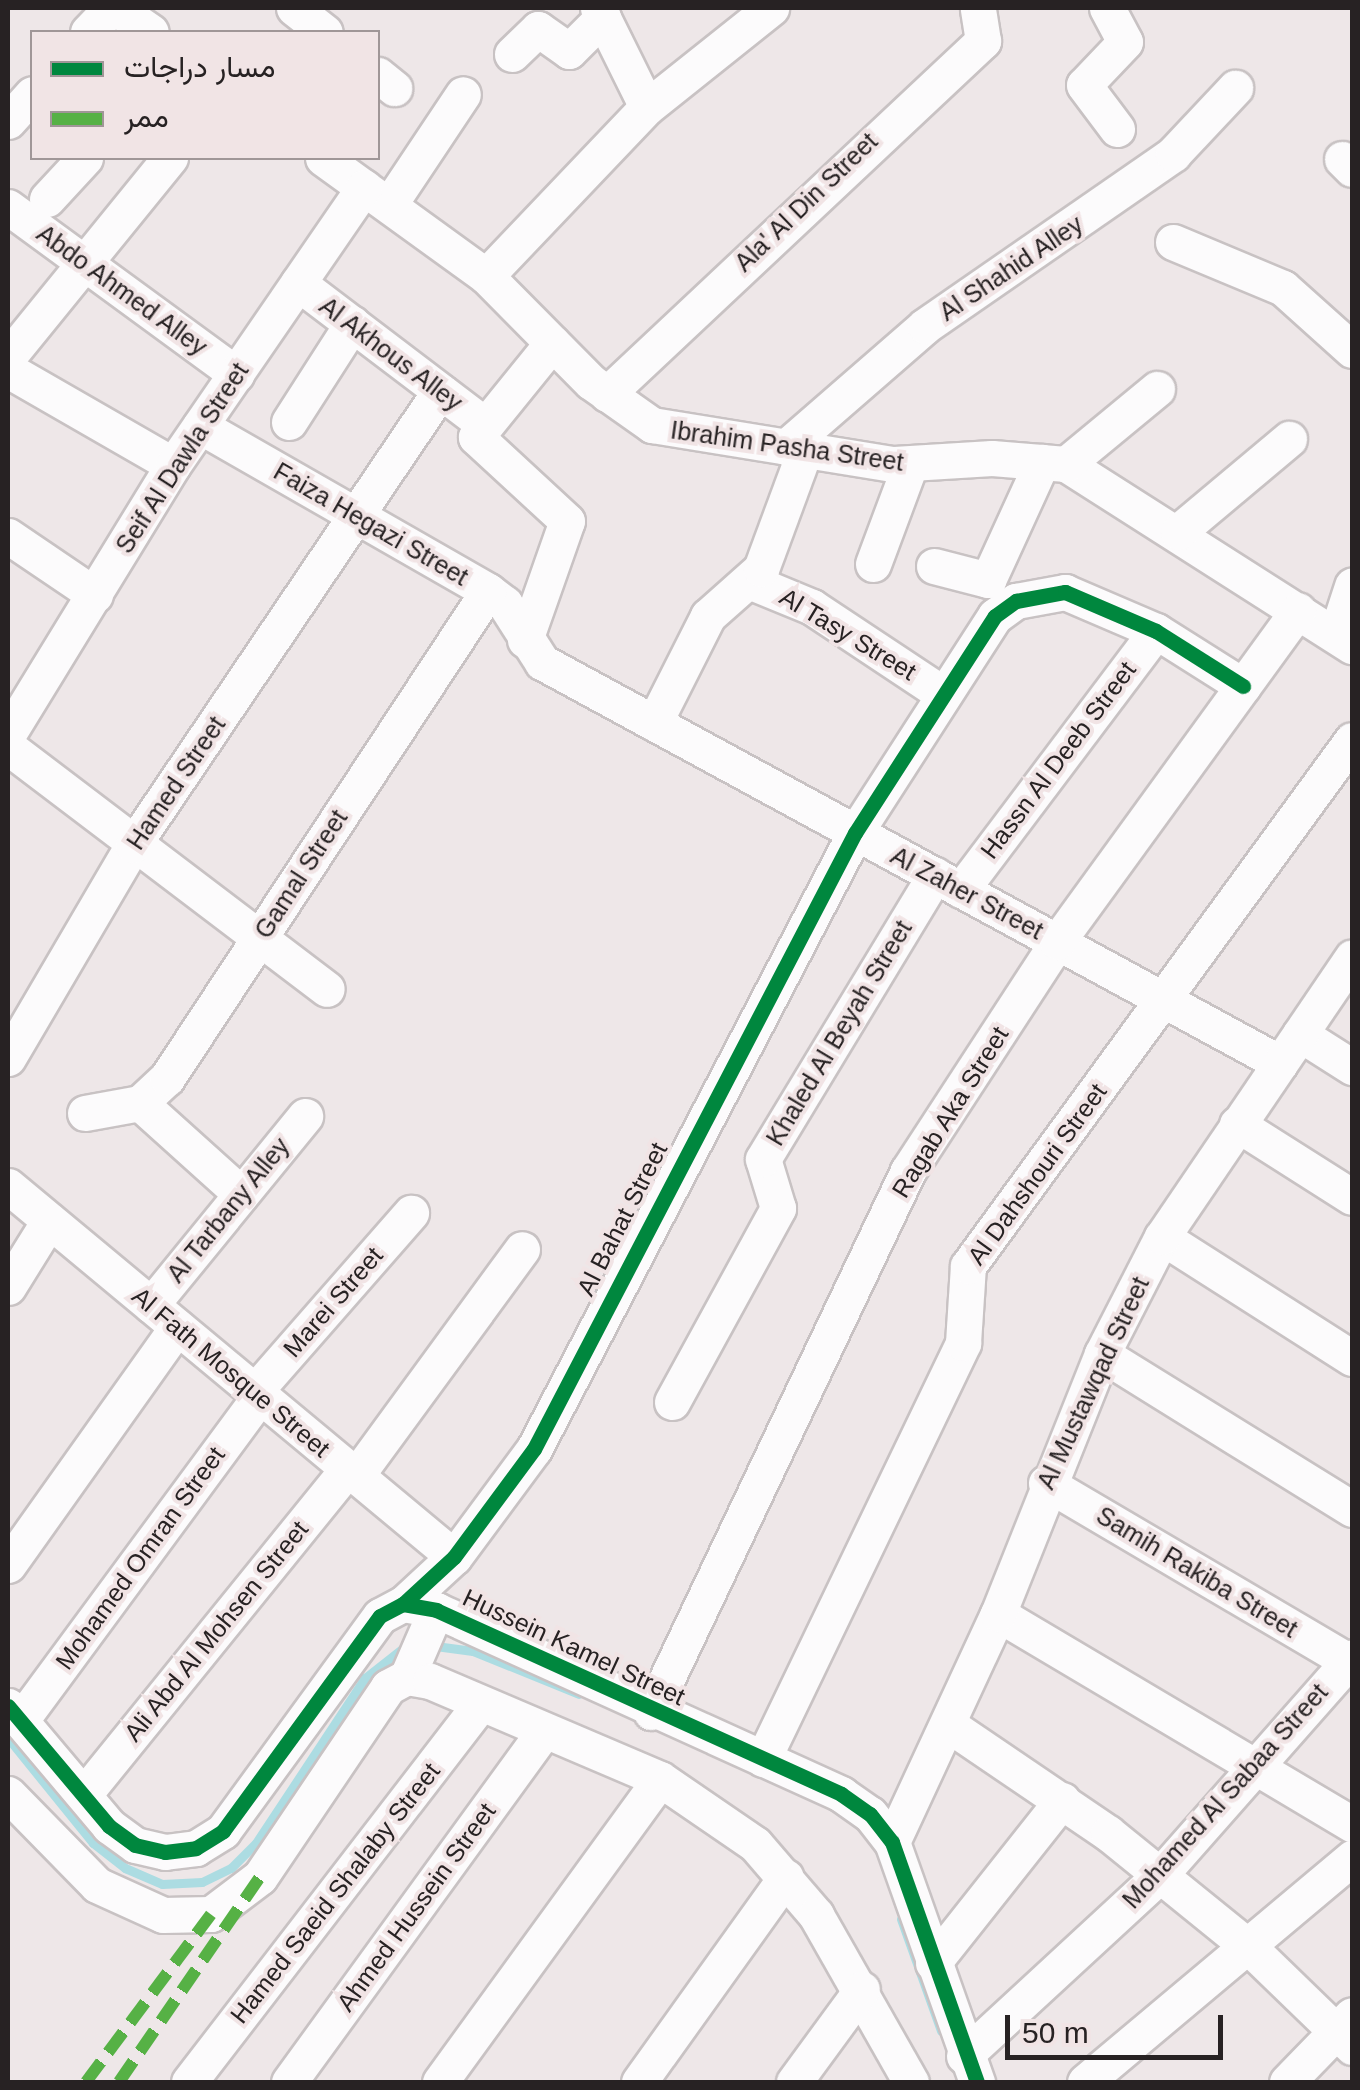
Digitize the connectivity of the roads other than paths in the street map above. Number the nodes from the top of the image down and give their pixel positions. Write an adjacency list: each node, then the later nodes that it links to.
1 (114, 8): 7 (street); 8 (street)
2 (294, 8): 9 (street)
3 (771, 8): 14 (street)
4 (978, 8): 35 (street, Ala' Al Din Street)
5 (1107, 8): 16 (street)
6 (600, 12): 10 (street); 14 (street)
7 (90, 30)
8 (148, 30)
9 (322, 30)
10 (512, 54)
11 (1236, 88): 40 (street, Al Shahid Alley)
12 (463, 94): 20 (street, Seif Al Dawla Street)
13 (30, 96): 15 (street)
14 (647, 107): 25 (street)
15 (8, 121)
16 (1118, 129)
17 (83, 160): 21 (street)
18 (168, 160): 24 (street)
19 (327, 160): 20 (street, Ibrahim Pasha Street)
20 (376, 196): 25 (street, Ibrahim Pasha Street); 26 (street, Seif Al Dawla Street)
21 (48, 199)
22 (8, 207): 24 (street, Abdo Ahmed Alley)
23 (1173, 242): 29 (street)
24 (84, 263): 30 (street); 32 (street, Abdo Ahmed Alley)
25 (486, 276): 28 (street, Ibrahim Pasha Street)
26 (298, 283): 27 (street, Al Akhous Alley); 32 (street, Seif Al Dawla Street)
27 (352, 324): 34 (street, Al Akhous Alley); 36 (street)
28 (552, 343): 35 (street, Ibrahim Pasha Street); 37 (street)
29 (1352, 350)
30 (8, 357)
31 (8, 370): 42 (street)
32 (236, 374): 38 (street, Seif Al Dawla Street)
33 (1157, 389): 41 (street)
34 (440, 391): 37 (street, Al Akhous Alley); 44 (street, Hamed Street)
35 (607, 394): 40 (street, Ibrahim Pasha Street)
36 (289, 422)
37 (485, 425): 55 (street)
38 (200, 426): 42 (street, Seif Al Dawla Street); 44 (street, Faiza Hegazi Street)
39 (1288, 440): 45 (street)
40 (795, 449): 43 (street, Ibrahim Pasha Street); 49 (street)
41 (1054, 463): 43 (street, Ibrahim Pasha Street); 45 (street); 48 (street)
42 (173, 464): 52 (street, Seif Al Dawla Street)
43 (910, 464): 47 (street)
44 (360, 518): 51 (street, Faiza Hegazi Street); 65 (street, Hamed Street)
45 (1178, 532): 53 (street)
46 (8, 536): 52 (street)
47 (873, 564)
48 (934, 566)
49 (749, 581): 59 (street, Al Tasy Street); 60 (street)
50 (1352, 586): 56 (street)
51 (488, 592): 55 (street, Faiza Hegazi Street); 67 (street, Gamal Street)
52 (95, 595): 58 (street, Seif Al Dawla Street)
53 (1298, 610): 56 (street); 57 (street, Ragab Aka Street)
54 (1156, 631): 57 (street, Al Bahat Street); 59 (street, Al Bahat Street); 66 (street, Hassn Al Deeb Street)
55 (526, 640): 60 (street, Al Zaher Street)
56 (1344, 641)
57 (1242, 686): 68 (street, Ragab Aka Street)
58 (18, 693): 61 (street, Seif Al Dawla Street)
59 (943, 694): 64 (street, Al Bahat Street)
60 (654, 723): 64 (street, Al Zaher Street)
61 (8, 734)
62 (1352, 740): 71 (street, Al Dahshouri Street)
63 (8, 747): 65 (street)
64 (855, 833): 66 (street, Al Zaher Street); 96 (street, Al Bahat Street)
65 (133, 845): 67 (street); 73 (street, Hamed Street)
66 (948, 883): 68 (street, Al Zaher Street); 92 (street, Khaled Al Beyah Street)
67 (259, 938): 70 (street); 76 (street, Gamal Street)
68 (1057, 942): 71 (street, Al Zaher Street); 103 (street, Ragab Aka Street)
69 (1352, 957): 72 (street, Al Mustawqad Street)
70 (328, 989)
71 (1163, 999): 74 (street, Al Zaher Street); 107 (street, Al Dahshouri Street)
72 (1300, 1034): 74 (street, Al Mustawqad Street); 75 (street)
73 (8, 1058)
74 (1280, 1064): 79 (street, Al Mustawqad Street)
75 (1352, 1068)
76 (140, 1103): 77 (street); 81 (street)
77 (85, 1113)
78 (304, 1116): 81 (street, Al Tarbany Alley)
79 (1237, 1124): 82 (street); 85 (street, Al Mustawqad Street)
80 (8, 1186): 84 (street, Al Fath Mosque Street)
81 (241, 1194): 88 (street, Al Tarbany Alley)
82 (1352, 1197)
83 (411, 1213): 91 (street, Marei Street)
84 (49, 1220): 87 (street); 88 (street, Al Fath Mosque Street)
85 (1162, 1237): 89 (street, Al Mustawqad Street); 90 (street)
86 (522, 1249): 93 (street, Ali Abd Al Mohsen Street)
87 (8, 1287)
88 (164, 1316): 91 (street, Al Fath Mosque Street); 97 (street, Al Tarbany Alley)
89 (1102, 1354): 94 (street, Al Mustawqad Street); 95 (street)
90 (1352, 1358)
91 (258, 1394): 93 (street, Al Fath Mosque Street); 104 (street, Mohamed Omran Street)
92 (672, 1402)
93 (352, 1472): 96 (street, Al Fath Mosque Street); 110 (street, Ali Abd Al Mohsen Street)
94 (1046, 1483): 99 (street, Al Mustawqad Street); 100 (street, Samih Rakiba Street)
95 (1352, 1509)
96 (454, 1558): 98 (street, Al Bahat Street)
97 (8, 1565)
98 (420, 1607): 101 (street); 103 (street, Hussein Kamel Street); 110 (street)
99 (998, 1614): 105 (street, Al Mustawqad Street); 108 (street)
100 (1350, 1659): 108 (street, Mohamed Al Sabaa Street)
101 (407, 1677): 102 (street); 111 (street)
102 (481, 1703): 106 (street); 123 (street, Hamed Saeid Shalaby Street)
103 (651, 1712): 107 (street, Hussein Kamel Street)
104 (14, 1713): 110 (street)
105 (949, 1724): 112 (street); 114 (street, Al Mustawqad Street)
106 (543, 1732): 109 (street); 124 (street, Ahmed Hussein Street)
107 (763, 1760): 114 (street, Hussein Kamel Street)
108 (1258, 1762): 113 (street); 116 (street, Mohamed Al Sabaa Street)
109 (660, 1779): 117 (street); 125 (street)
110 (85, 1793)
111 (8, 1794)
112 (1062, 1800): 116 (street); 119 (street)
113 (1352, 1824)
114 (892, 1842): 119 (street, Hussein Kamel Street)
115 (1352, 1858): 118 (street)
116 (1160, 1875): 118 (street); 122 (street, Mohamed Al Sabaa Street)
117 (786, 1877): 120 (street); 126 (street)
118 (1251, 1949): 121 (street); 129 (street)
119 (933, 1963): 122 (street, Hussein Kamel Street)
120 (862, 1989): 127 (street); 128 (street)
121 (1348, 2032): 130 (street)
122 (971, 2069)
123 (189, 2082)
124 (289, 2082)
125 (440, 2082)
126 (639, 2082)
127 (794, 2082)
128 (911, 2082)
129 (1085, 2082)
130 (1287, 2082)

